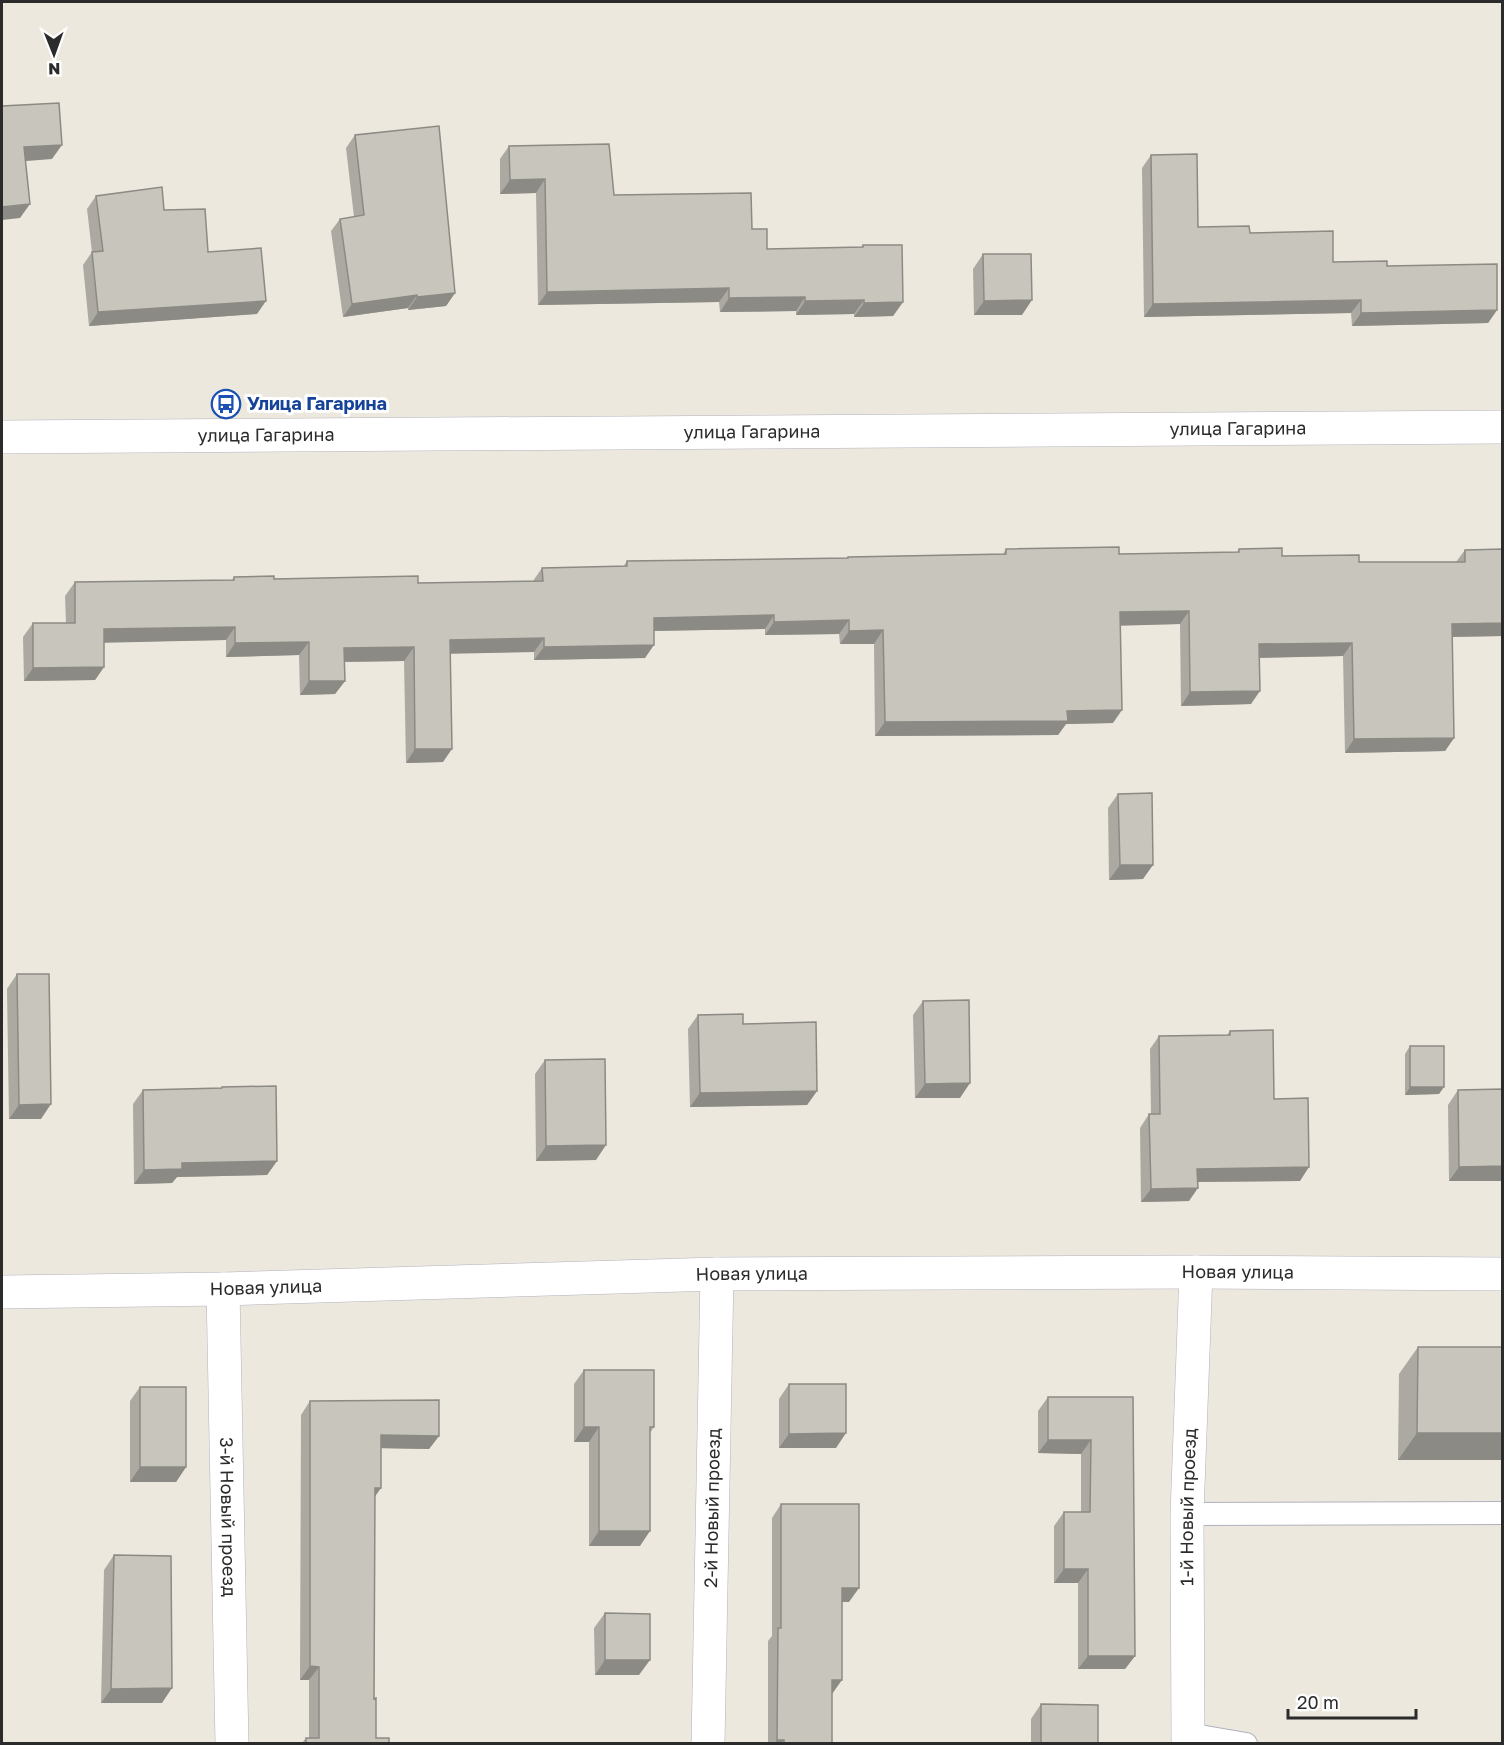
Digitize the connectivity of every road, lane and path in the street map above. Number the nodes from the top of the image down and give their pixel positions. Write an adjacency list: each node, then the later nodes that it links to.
1 (1503, 428): 2 (street, улица Гагарина)
2 (2, 437)
3 (1196, 1272): 4 (street, Новая улица); 5 (street, Новая улица); 9 (street, 1-й Новый проезд)
4 (717, 1274): 6 (street, Новая улица); 12 (street, 2-й Новый проезд)
5 (1503, 1274)
6 (223, 1289): 7 (street, Новая улица); 11 (street, 3-й Новый проезд)
7 (2, 1292)
8 (1503, 1513): 9 (lane)
9 (1187, 1514): 10 (street, 1-й Новый проезд)
10 (1188, 1739): 13 (lane)
11 (232, 1743)
12 (708, 1743)
13 (1246, 1743)

